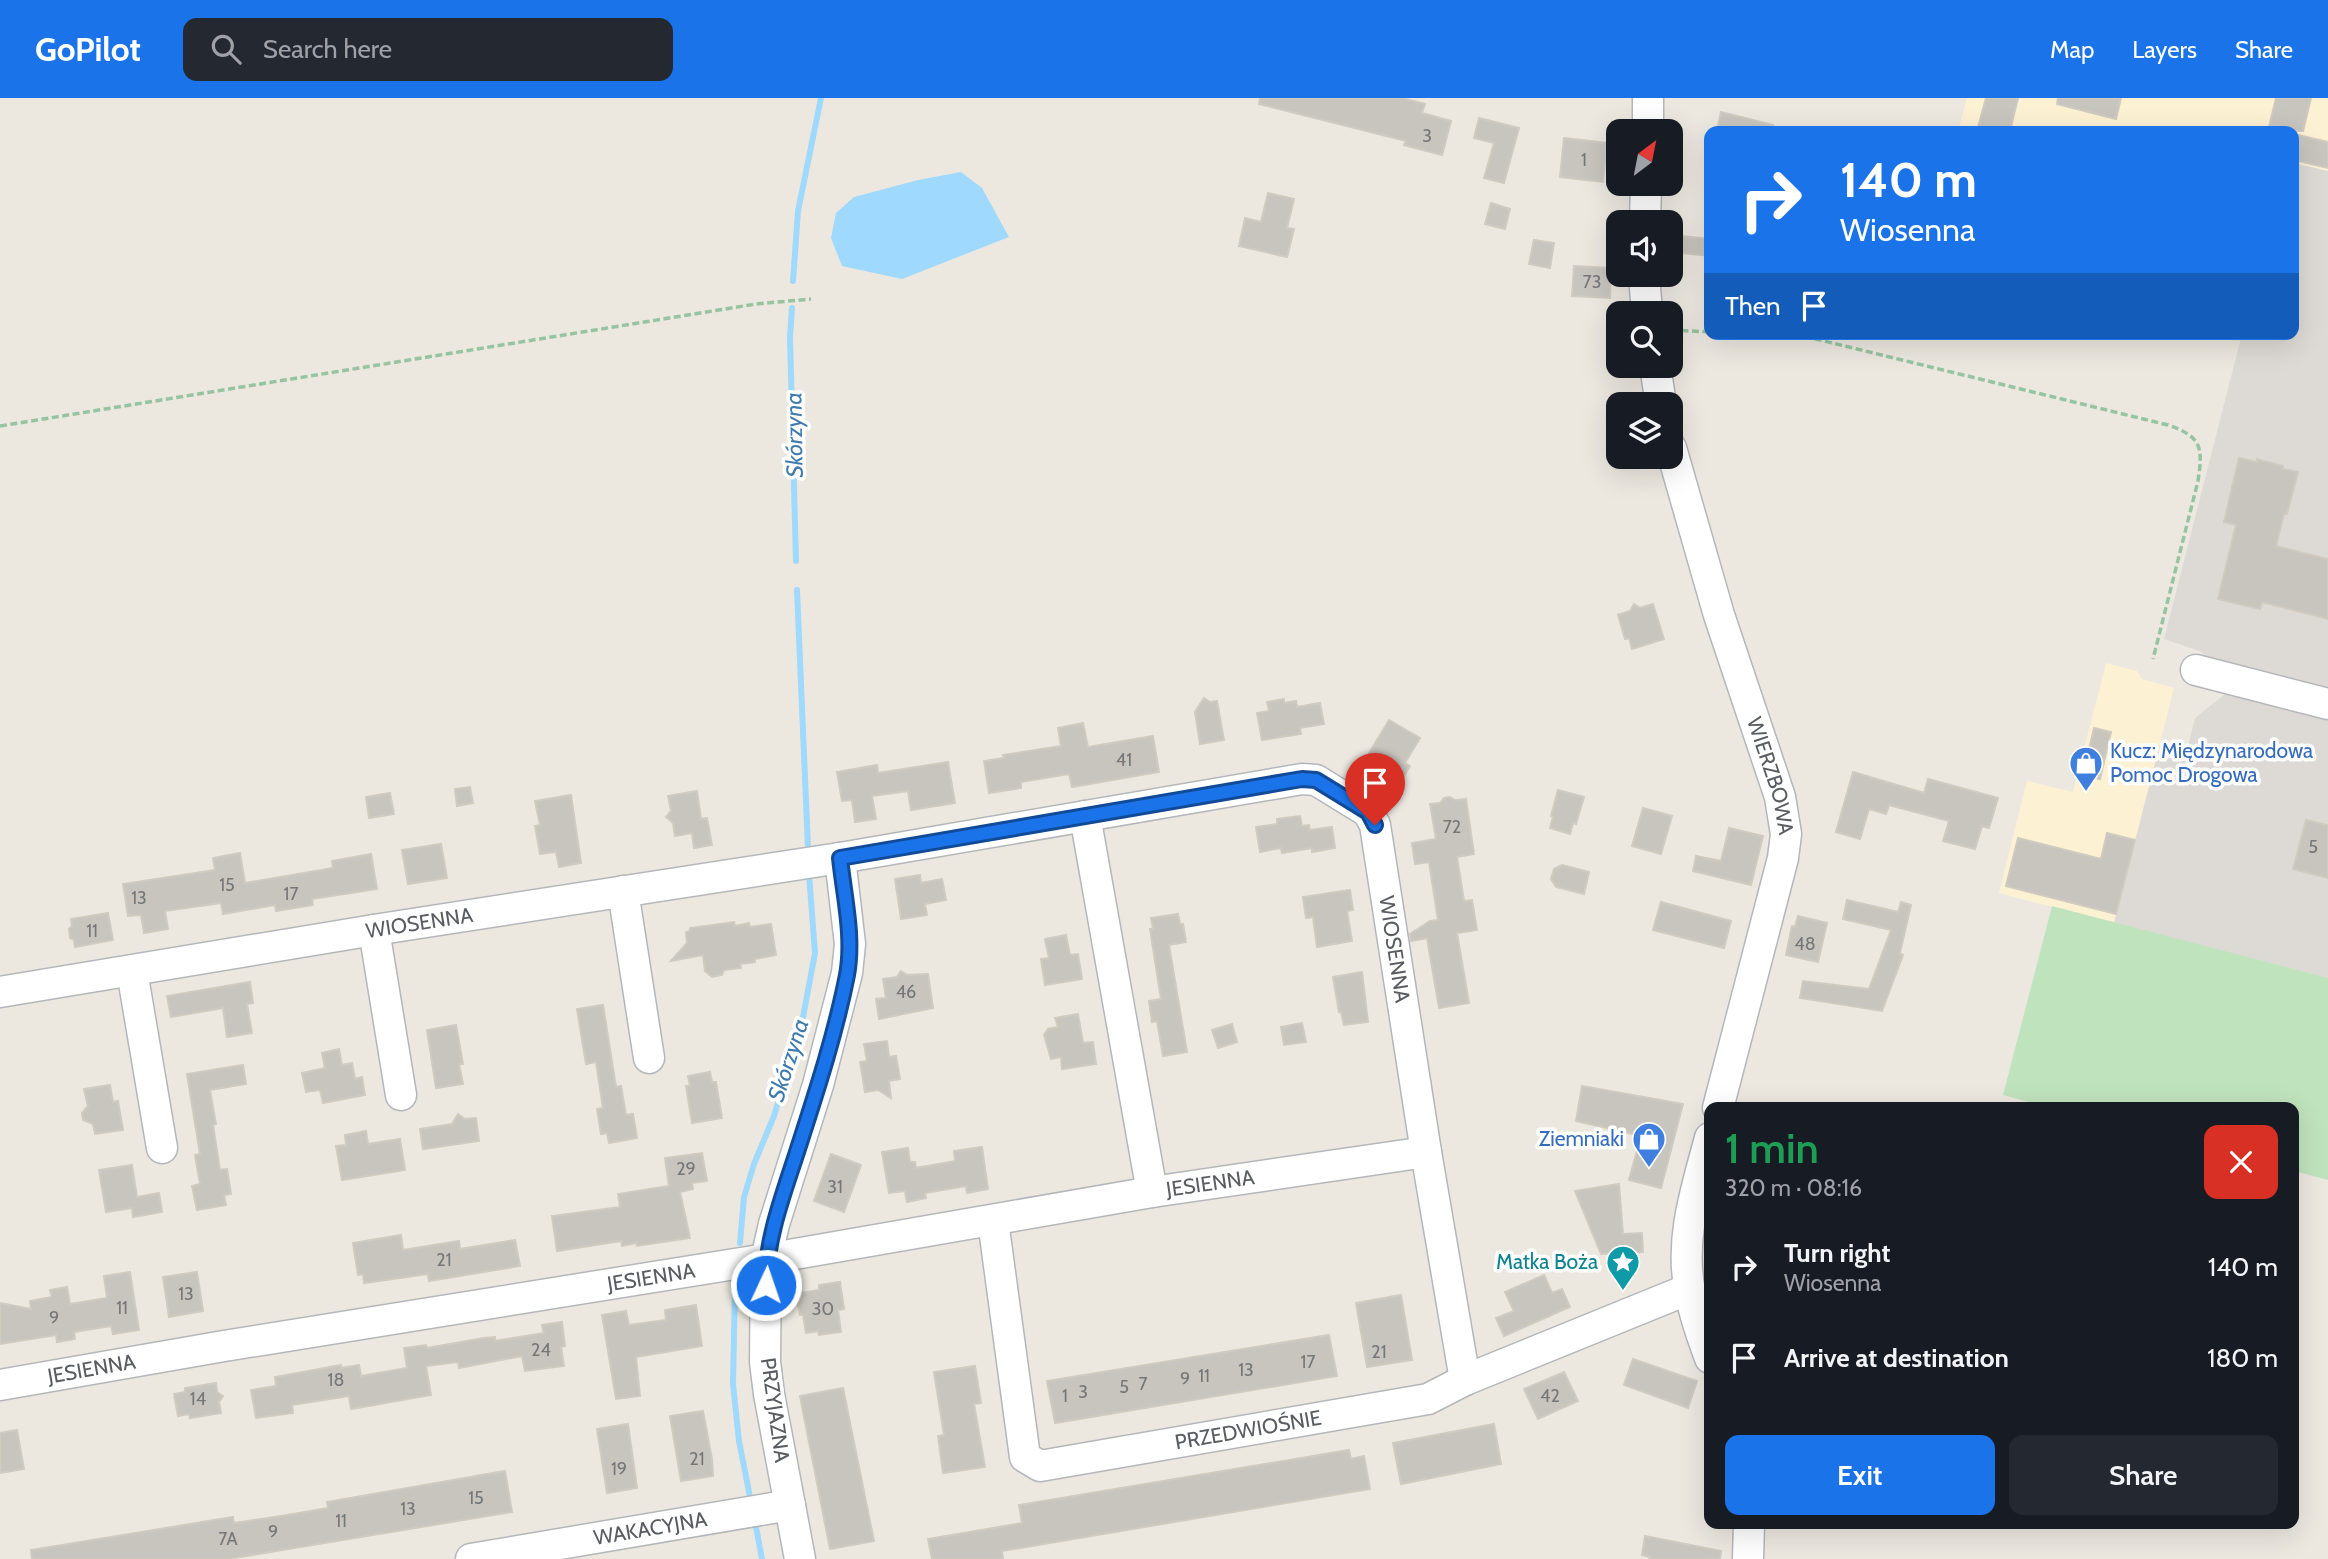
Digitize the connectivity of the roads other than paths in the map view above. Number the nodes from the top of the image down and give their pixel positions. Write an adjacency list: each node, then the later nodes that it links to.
1 (1648, 98): 2 (street)
2 (1648, 119)
3 (1677, 469): 14 (street, WIERZBOWA)
4 (2196, 670): 5 (street)
5 (2328, 704)
6 (1085, 816): 7 (street, WIOSENNA); 16 (street, WIOSENNA); 18 (street)
7 (840, 858): 8 (street, WIOSENNA); 20 (street)
8 (623, 891): 9 (street, WIOSENNA); 12 (street)
9 (374, 930): 10 (street, WIOSENNA); 13 (street)
10 (132, 971): 11 (street, WIOSENNA); 15 (street)
11 (0, 992)
12 (649, 1058)
13 (401, 1095)
14 (1720, 1102)
15 (162, 1148)
16 (1426, 1152): 18 (street, JESIENNA); 23 (street, WIOSENNA)
17 (1704, 1162): 21 (street)
18 (1152, 1192): 19 (street, JESIENNA)
19 (993, 1221): 20 (street, JESIENNA); 23 (street, PRZEDWIOŚNIE)
20 (766, 1259): 24 (street, JESIENNA); 25 (street, PRZYJAZNA)
21 (1689, 1289): 22 (street); 23 (street, PRZEDWIOŚNIE)
22 (1704, 1338)
23 (1465, 1380)
24 (0, 1385)
25 (790, 1506): 27 (street, WAKACYJNA); 28 (street, PRZYJAZNA)
26 (1749, 1529): 29 (street)
27 (471, 1559)
28 (800, 1559)
29 (1748, 1559)

